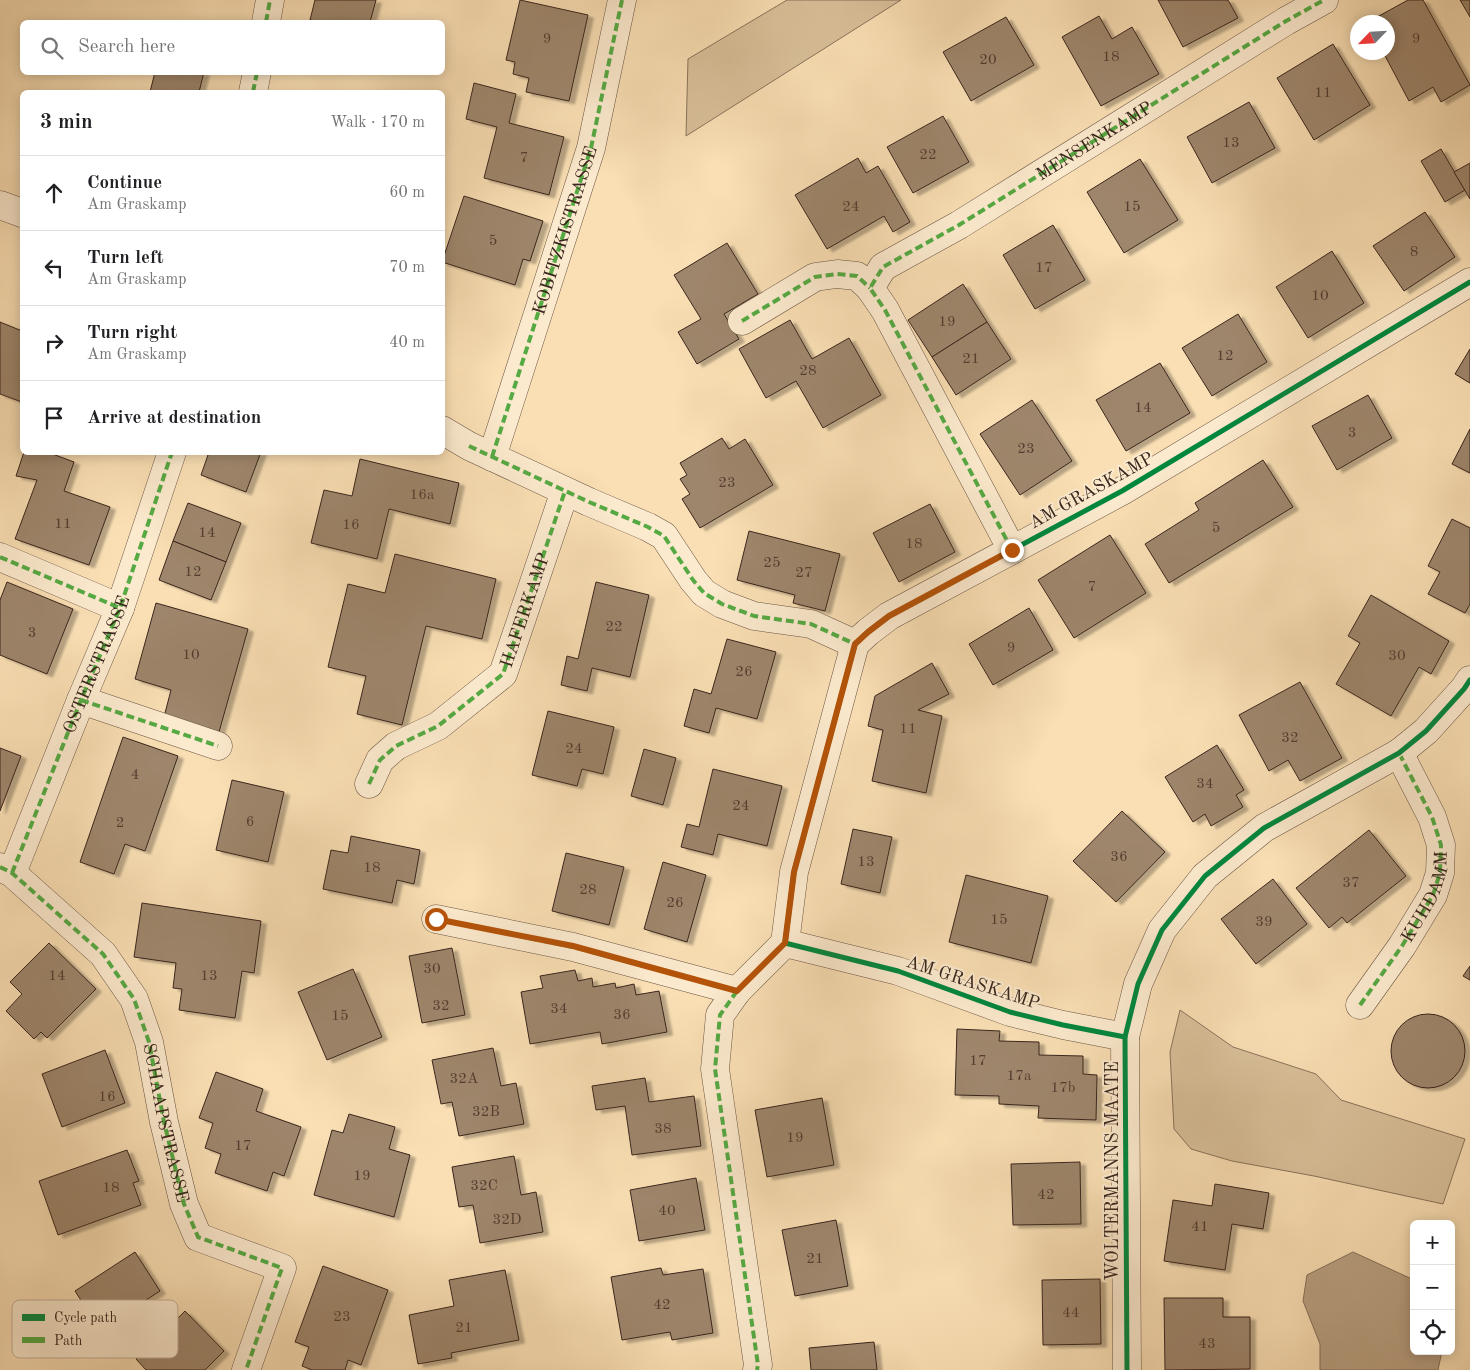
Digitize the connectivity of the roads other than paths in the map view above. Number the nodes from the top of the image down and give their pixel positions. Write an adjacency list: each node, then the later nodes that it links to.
1 (270, 0): 4 (street)
2 (622, 0): 14 (street, KOBITZKISTRASSE)
3 (1324, 0): 10 (street, MENSENKAMP)
4 (266, 20)
5 (256, 75): 6 (street)
6 (253, 90)
7 (0, 205): 8 (street)
8 (20, 212)
9 (1470, 282): 16 (street, AM GRASKAMP)
10 (870, 288): 11 (street); 16 (street)
11 (742, 321)
12 (445, 432): 14 (street)
13 (171, 455): 18 (street, OSTERSTRASSE)
14 (492, 457): 15 (street)
15 (565, 491): 19 (street); 24 (street, HAFERKAMP)
16 (1012, 550): 19 (street, AM GRASKAMP)
17 (0, 557): 18 (street)
18 (120, 608): 21 (street, OSTERSTRASSE)
19 (855, 644): 27 (street)
20 (1470, 680): 23 (street, WOLTERMANNS MAATE)
21 (81, 700): 22 (street); 25 (street, OSTERSTRASSE)
22 (218, 746)
23 (1398, 753): 29 (street, KUHDAMM); 30 (street, WOLTERMANNS MAATE)
24 (369, 784)
25 (6, 870): 31 (street, SCHAAPSTRASSE)
26 (436, 919): 28 (street)
27 (785, 943): 28 (street); 30 (street, AM GRASKAMP)
28 (737, 991): 32 (street)
29 (1360, 1005)
30 (1125, 1038): 33 (street, WOLTERMANNS MAATE)
31 (246, 1370)
32 (757, 1370)
33 (1127, 1370)

